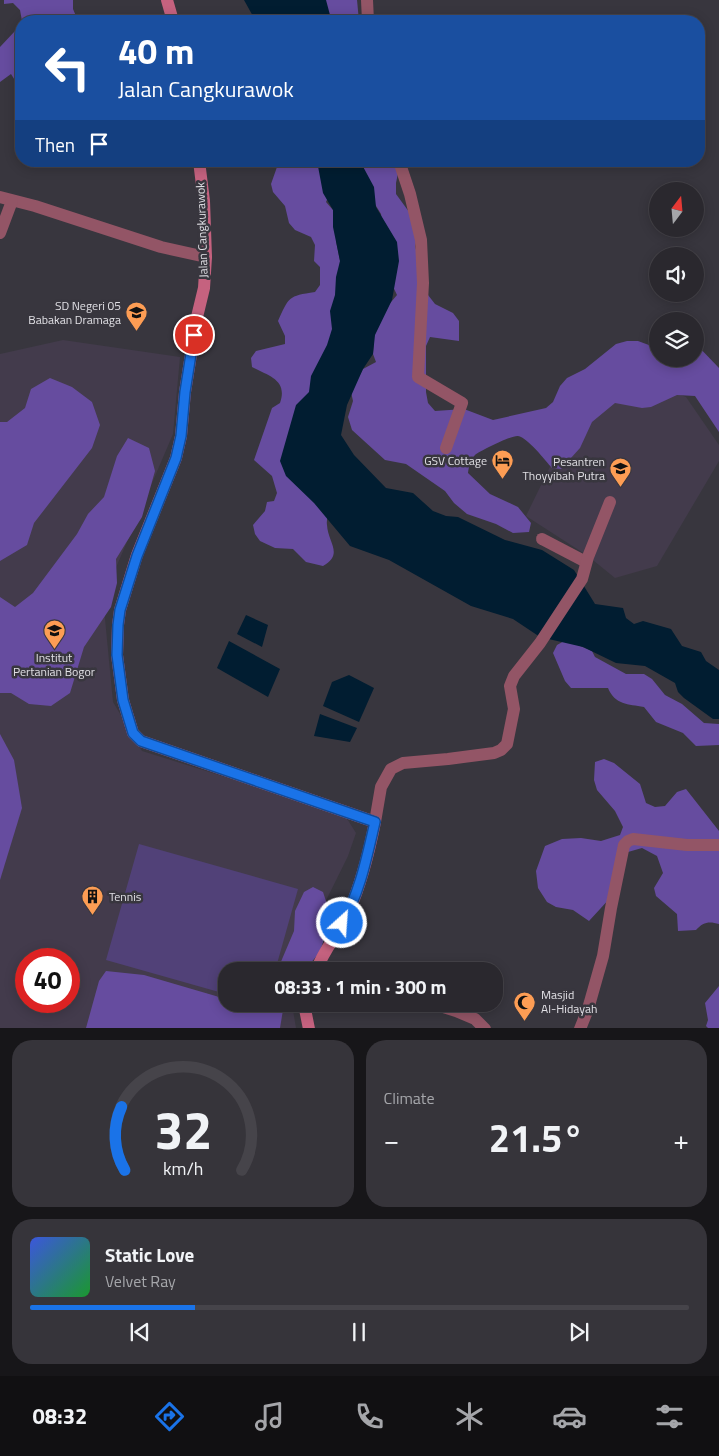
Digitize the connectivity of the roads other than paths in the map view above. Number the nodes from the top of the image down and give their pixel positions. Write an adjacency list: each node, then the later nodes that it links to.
1 (167, 0): 3 (street)
2 (367, 0): 4 (street)
3 (171, 15)
4 (368, 15)
5 (200, 167): 9 (street, Jalan Cangkurawok)
6 (401, 167): 10 (street)
7 (6, 199): 8 (street); 9 (street)
8 (0, 233)
9 (206, 257): 14 (street, Jalan Cangkurawok)
10 (446, 448)
11 (610, 502): 13 (street)
12 (542, 539): 13 (street)
13 (586, 562): 14 (street)
14 (375, 822): 16 (street)
15 (719, 845): 21 (street)
16 (320, 962)
17 (305, 1012): 19 (street)
18 (458, 1012): 20 (street)
19 (309, 1028)
20 (485, 1028)
21 (580, 1028)

